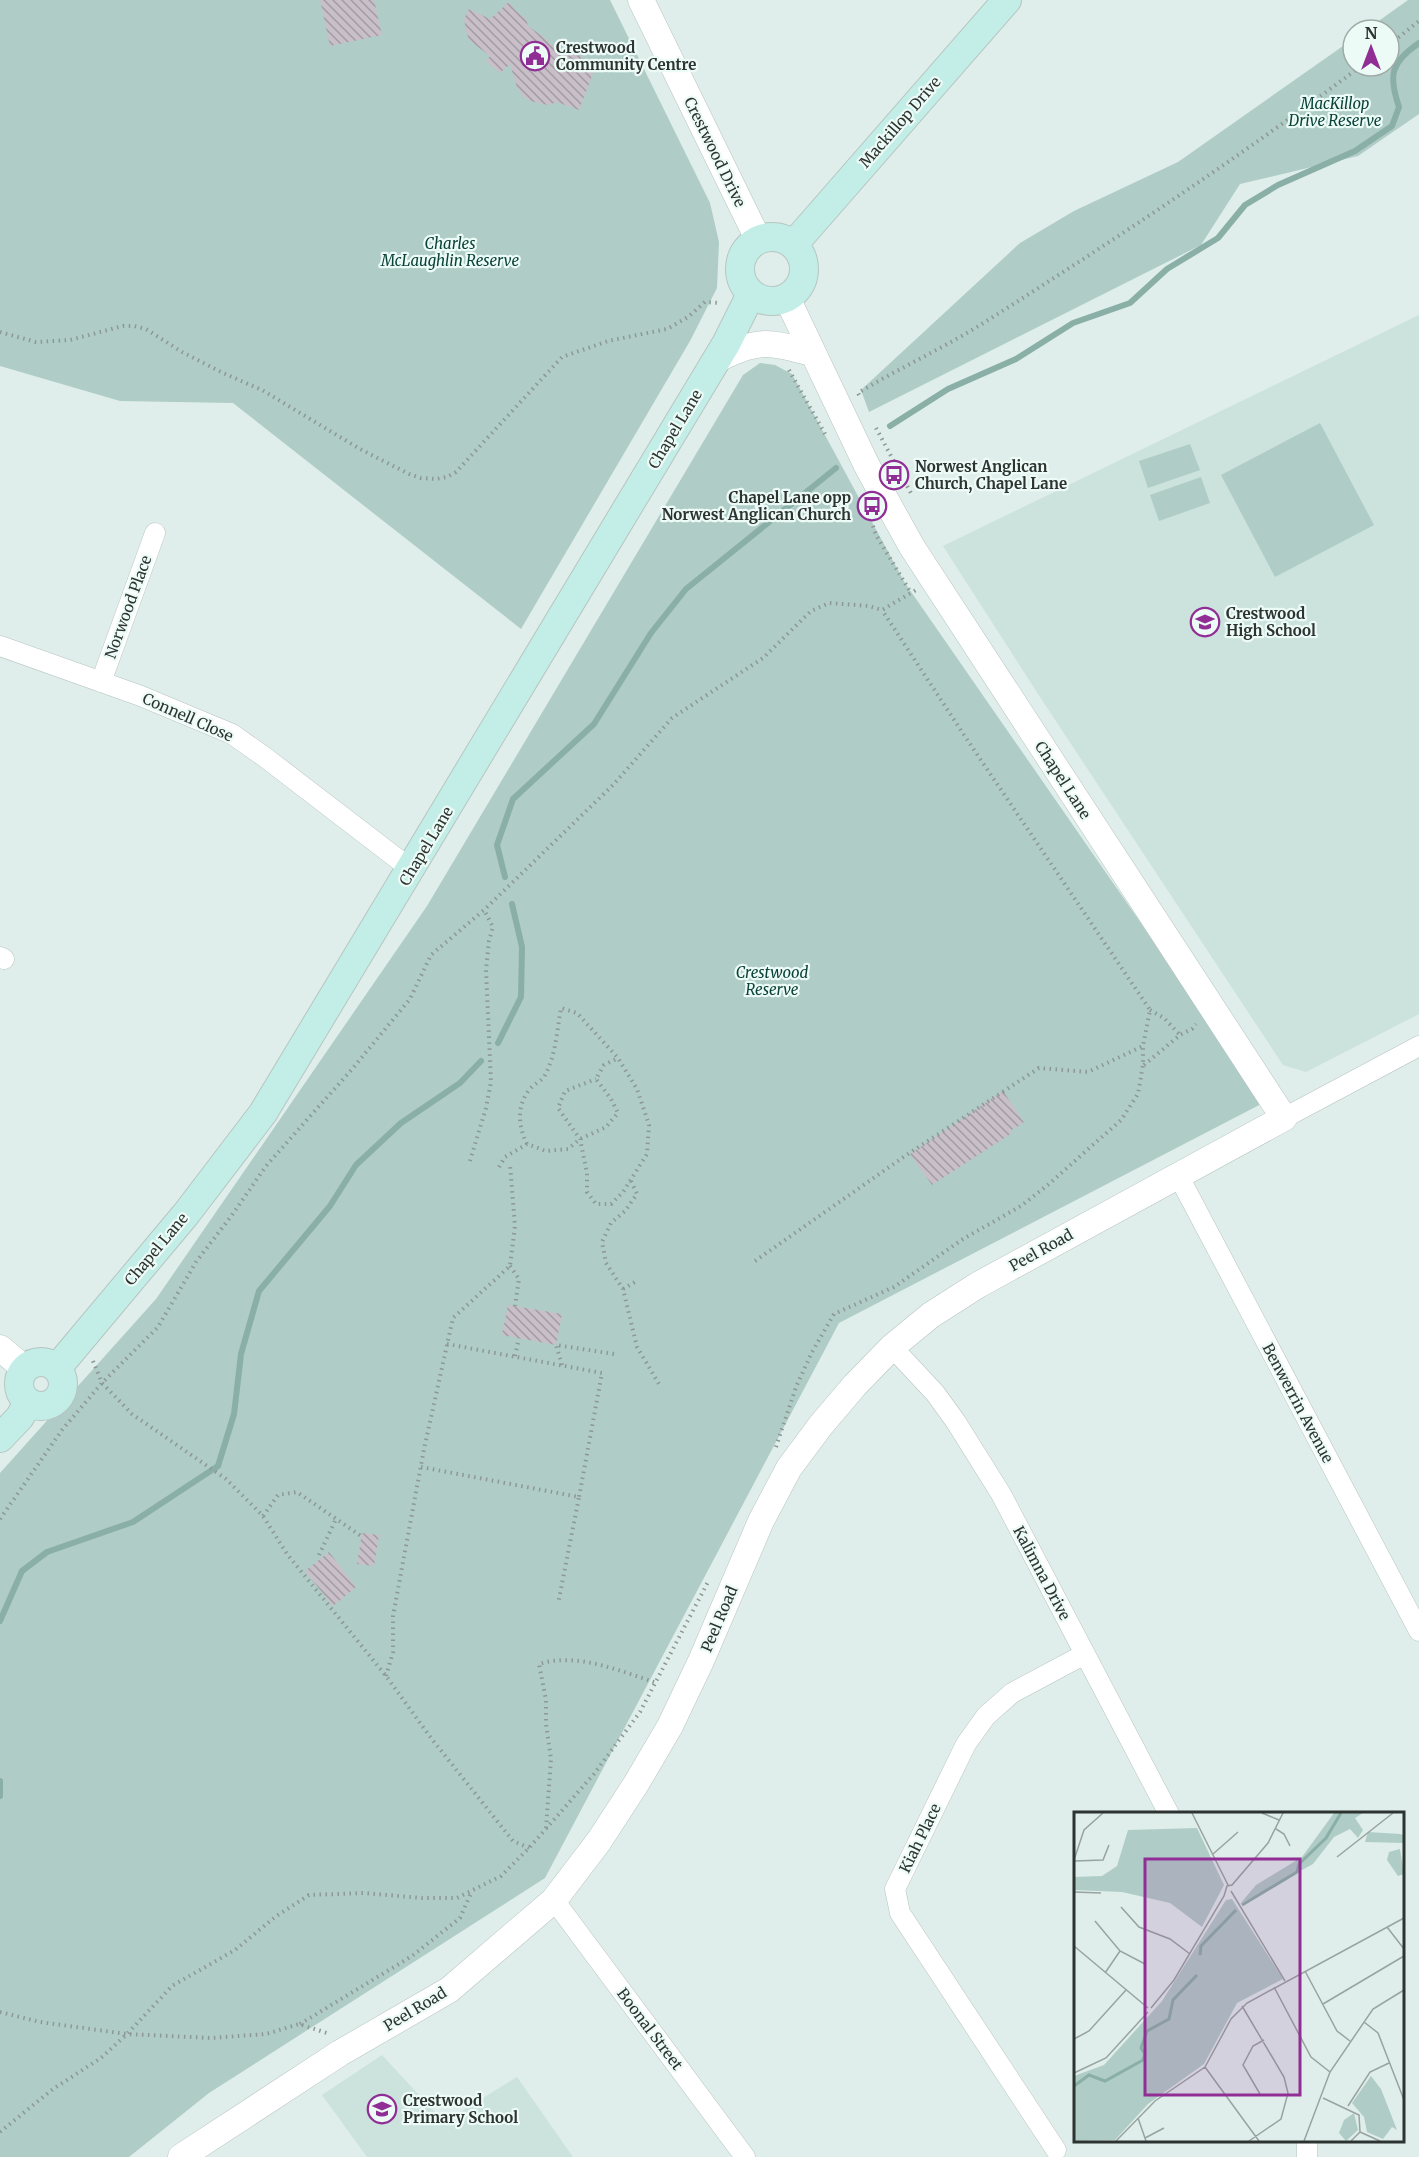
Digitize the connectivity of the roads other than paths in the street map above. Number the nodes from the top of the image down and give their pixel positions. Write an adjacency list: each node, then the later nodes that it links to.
1 (641, 0): 3 (street, Crestwood Drive)
2 (1007, 0): 4 (main road, Mackillop Drive)
3 (758, 239): 4 (main road); 6 (main road)
4 (794, 244): 5 (main road)
5 (787, 298): 6 (main road); 7 (street, Chapel Lane)
6 (747, 303): 8 (main road, Chapel Lane)
7 (812, 353): 8 (street); 14 (street, Chapel Lane)
8 (716, 360): 12 (main road, Chapel Lane)
9 (155, 533): 11 (street, Norwood Place)
10 (0, 646): 11 (street, Connell Close)
11 (100, 682): 12 (street, Connell Close)
12 (412, 870): 18 (main road, Chapel Lane)
13 (1419, 1046): 14 (street)
14 (1284, 1118): 15 (street, Peel Road)
15 (1178, 1175): 16 (street, Peel Road); 22 (street, Benwerrin Avenue)
16 (892, 1347): 23 (street, Kalimna Drive); 25 (street, Peel Road)
17 (0, 1348): 19 (street)
18 (57, 1368): 19 (main road); 20 (main road)
19 (25, 1369): 20 (main road)
20 (28, 1402): 21 (main road)
21 (0, 1438)
22 (1419, 1631)
23 (1085, 1654): 24 (street, Kalimna Drive); 27 (street, Kiah Place)
24 (1168, 1812)
25 (554, 1900): 28 (street, Peel Road); 29 (street, Boonal Street)
26 (1307, 2142): 30 (street)
27 (1056, 2150)
28 (181, 2157)
29 (745, 2157)
30 (1306, 2157)

